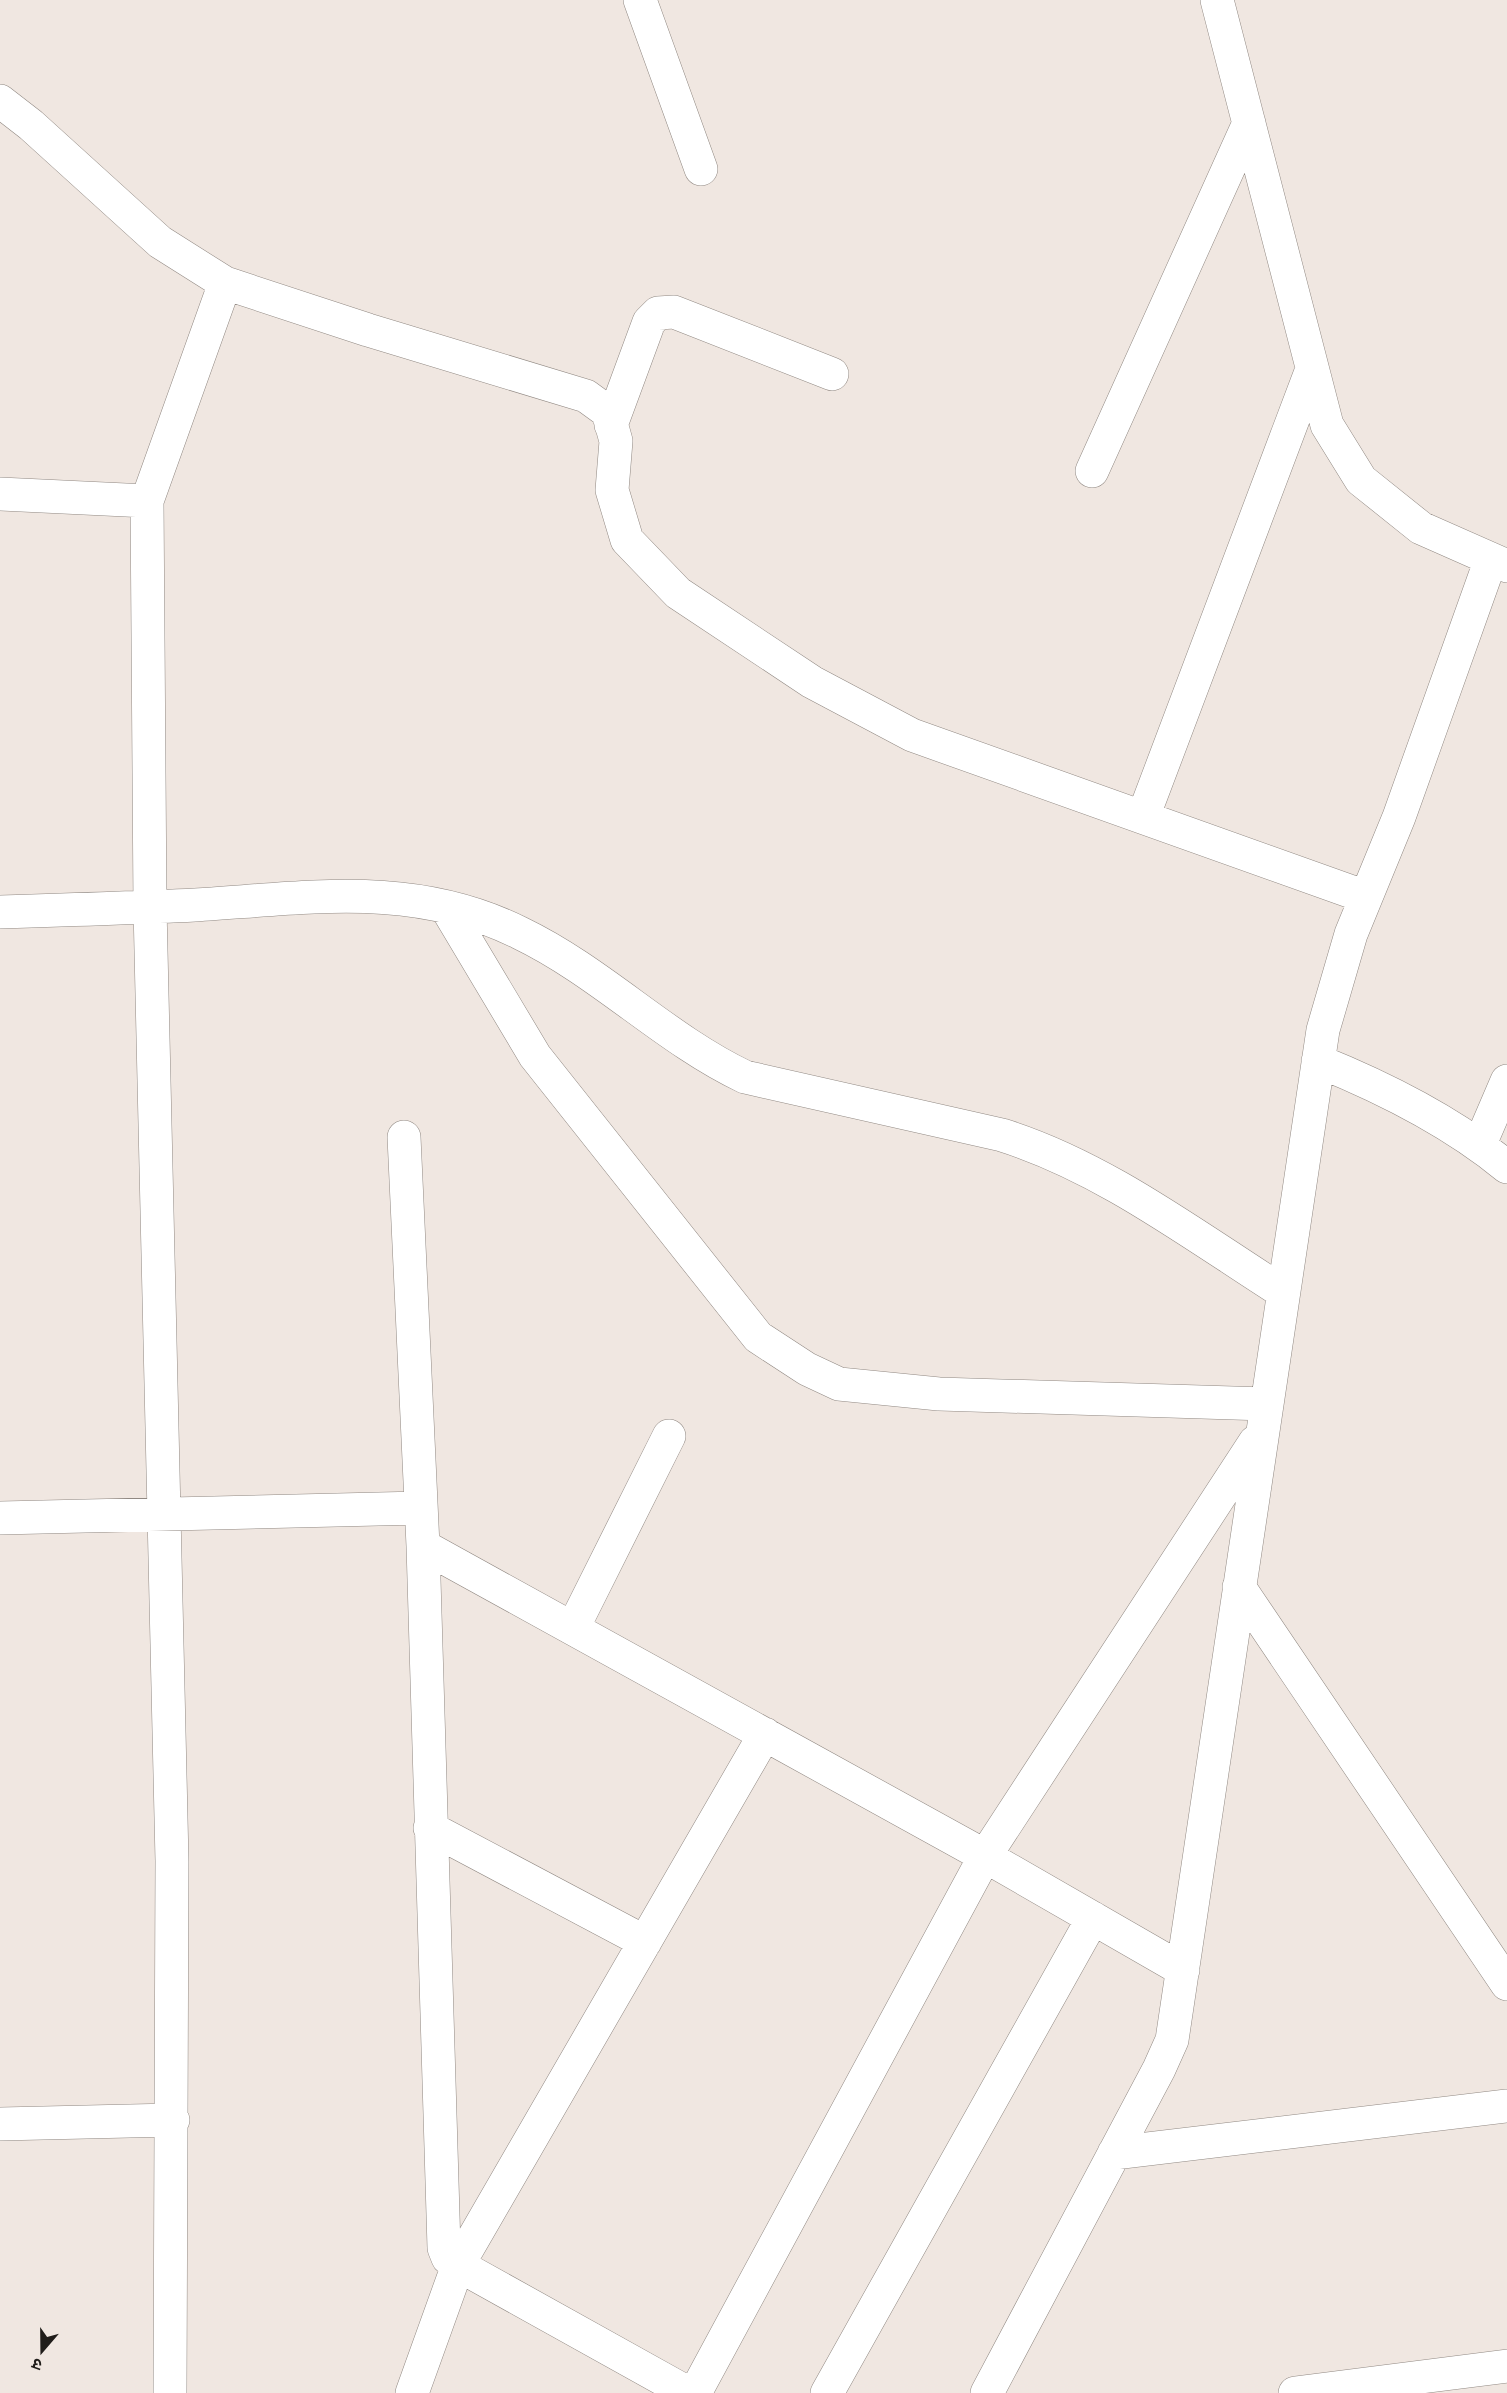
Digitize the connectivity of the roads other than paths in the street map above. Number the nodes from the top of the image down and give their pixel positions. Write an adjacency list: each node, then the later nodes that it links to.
1 (640, 0): 5 (street)
2 (1217, 0): 4 (street)
3 (0, 101): 6 (street)
4 (1249, 123): 7 (street); 10 (street)
5 (701, 169)
6 (225, 283): 9 (street); 12 (street)
7 (1312, 369): 13 (street); 14 (street)
8 (832, 374): 9 (street)
9 (611, 425): 14 (street)
10 (1092, 471)
11 (0, 494): 12 (street)
12 (147, 501): 16 (street)
13 (1499, 562): 15 (street)
14 (1143, 817): 15 (street)
15 (1366, 897): 19 (street)
16 (150, 907): 17 (street); 18 (street); 28 (street)
17 (446, 907): 24 (street); 25 (street)
18 (0, 912)
19 (1318, 1061): 22 (street); 24 (street)
20 (1507, 1081): 22 (street)
21 (404, 1137): 27 (street)
22 (1480, 1144): 23 (street)
23 (1507, 1167)
24 (1283, 1292): 25 (street)
25 (1263, 1419): 31 (street); 35 (street)
26 (669, 1436): 32 (street)
27 (420, 1508): 28 (street); 30 (street)
28 (164, 1514): 29 (street); 41 (street)
29 (0, 1518)
30 (423, 1546): 32 (street); 34 (street)
31 (1239, 1587): 38 (street); 39 (street)
32 (573, 1628): 33 (street)
33 (765, 1734): 35 (street); 37 (street)
34 (430, 1828): 37 (street); 44 (street)
35 (985, 1856): 36 (street); 50 (street)
36 (1093, 1918): 38 (street); 51 (street)
37 (645, 1941): 44 (street)
38 (1183, 1970): 43 (street)
39 (1507, 1984)
40 (1507, 2106): 43 (street)
41 (173, 2120): 42 (street); 47 (street)
42 (0, 2124)
43 (1114, 2153): 52 (street)
44 (458, 2265): 48 (street); 49 (street)
45 (1507, 2366): 46 (street)
46 (1472, 2382): 53 (street)
47 (170, 2393)
48 (412, 2393)
49 (688, 2393)
50 (695, 2393)
51 (827, 2393)
52 (987, 2393)
53 (1295, 2393)

